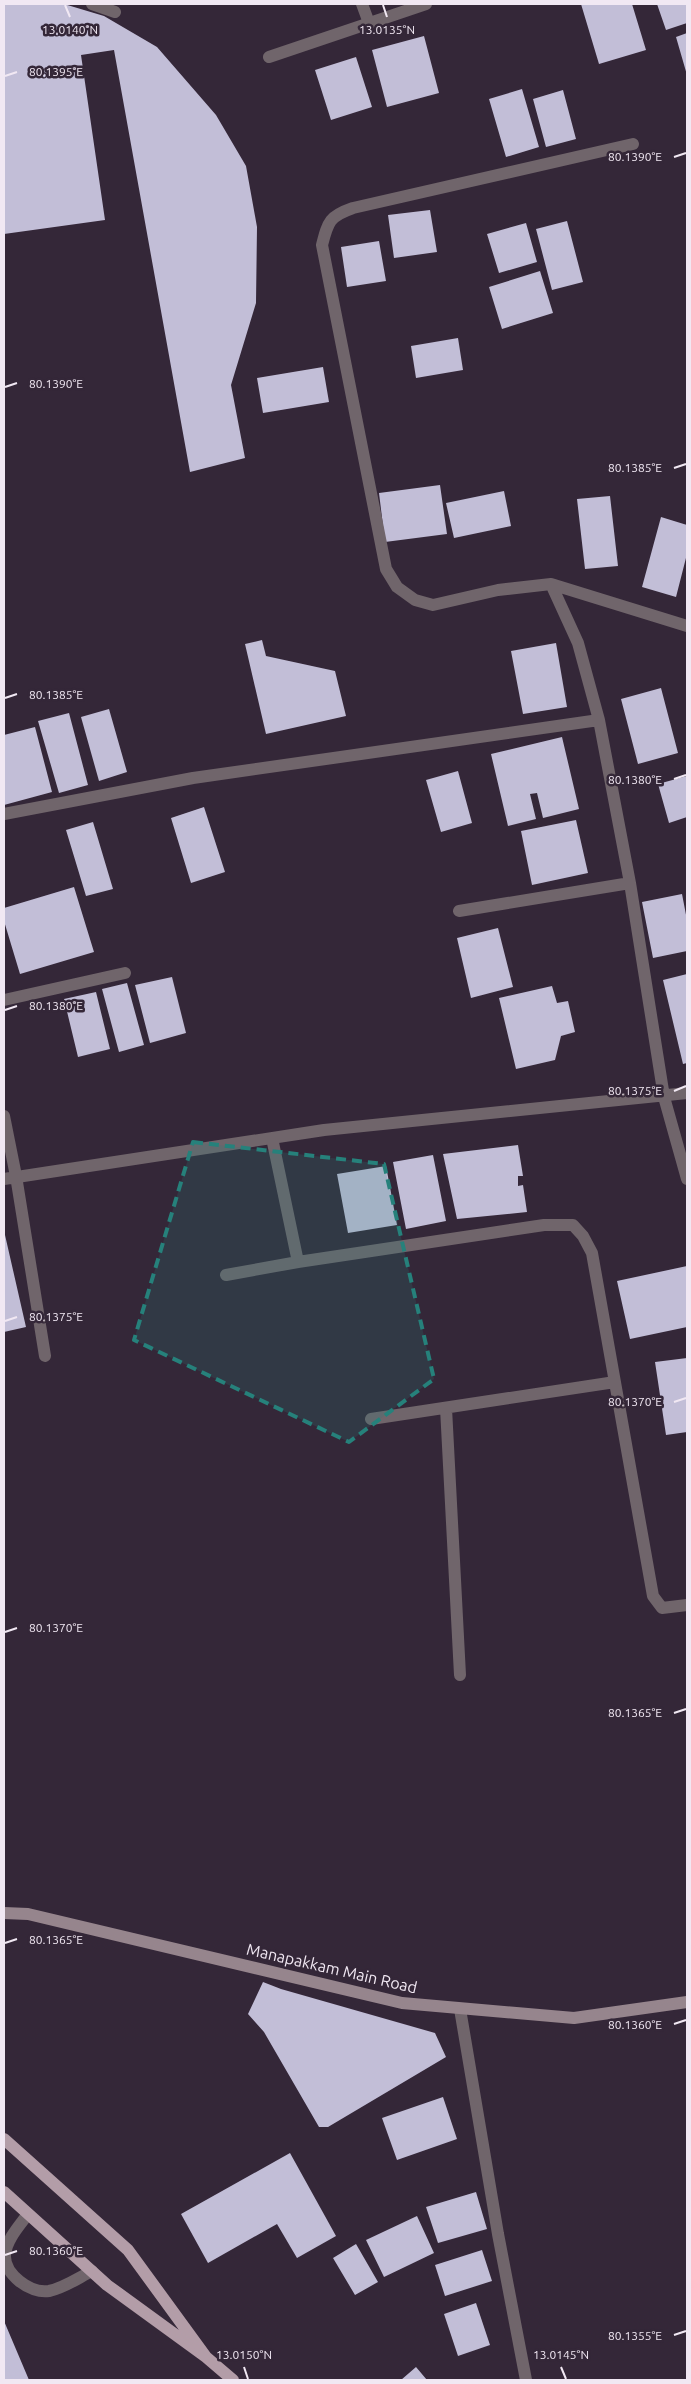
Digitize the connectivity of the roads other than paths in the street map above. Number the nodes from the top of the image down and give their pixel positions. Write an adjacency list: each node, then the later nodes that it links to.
1 (92, 4): 4 (street)
2 (362, 4): 5 (street)
3 (426, 4): 5 (street)
4 (115, 12)
5 (369, 23): 6 (street)
6 (269, 57)
7 (633, 144): 8 (street)
8 (551, 584): 9 (street); 10 (street)
9 (687, 626)
10 (599, 720): 11 (street); 12 (street)
11 (4, 814)
12 (630, 884): 13 (street); 17 (street)
13 (459, 911)
14 (124, 973): 15 (street)
15 (4, 1000)
16 (687, 1093): 17 (street)
17 (664, 1097): 19 (street); 21 (street)
18 (4, 1116): 20 (street)
19 (272, 1138): 20 (street); 22 (street)
20 (10, 1178): 24 (street)
21 (687, 1178)
22 (298, 1262): 23 (street); 25 (street)
23 (226, 1275)
24 (45, 1356)
25 (615, 1382): 26 (street); 28 (street)
26 (446, 1408): 27 (street); 29 (street)
27 (371, 1419)
28 (687, 1605)
29 (460, 1675)
30 (4, 1913): 32 (main road, Manapakkam Main Road)
31 (687, 2002): 32 (main road, Manapakkam Main Road)
32 (460, 2009): 39 (street)
33 (4, 2139): 37 (main road)
34 (4, 2192): 35 (main road)
35 (28, 2214): 36 (main road); 36 (street)
36 (92, 2271): 37 (main road)
37 (206, 2357): 38 (main road)
38 (233, 2380)
39 (526, 2380)

